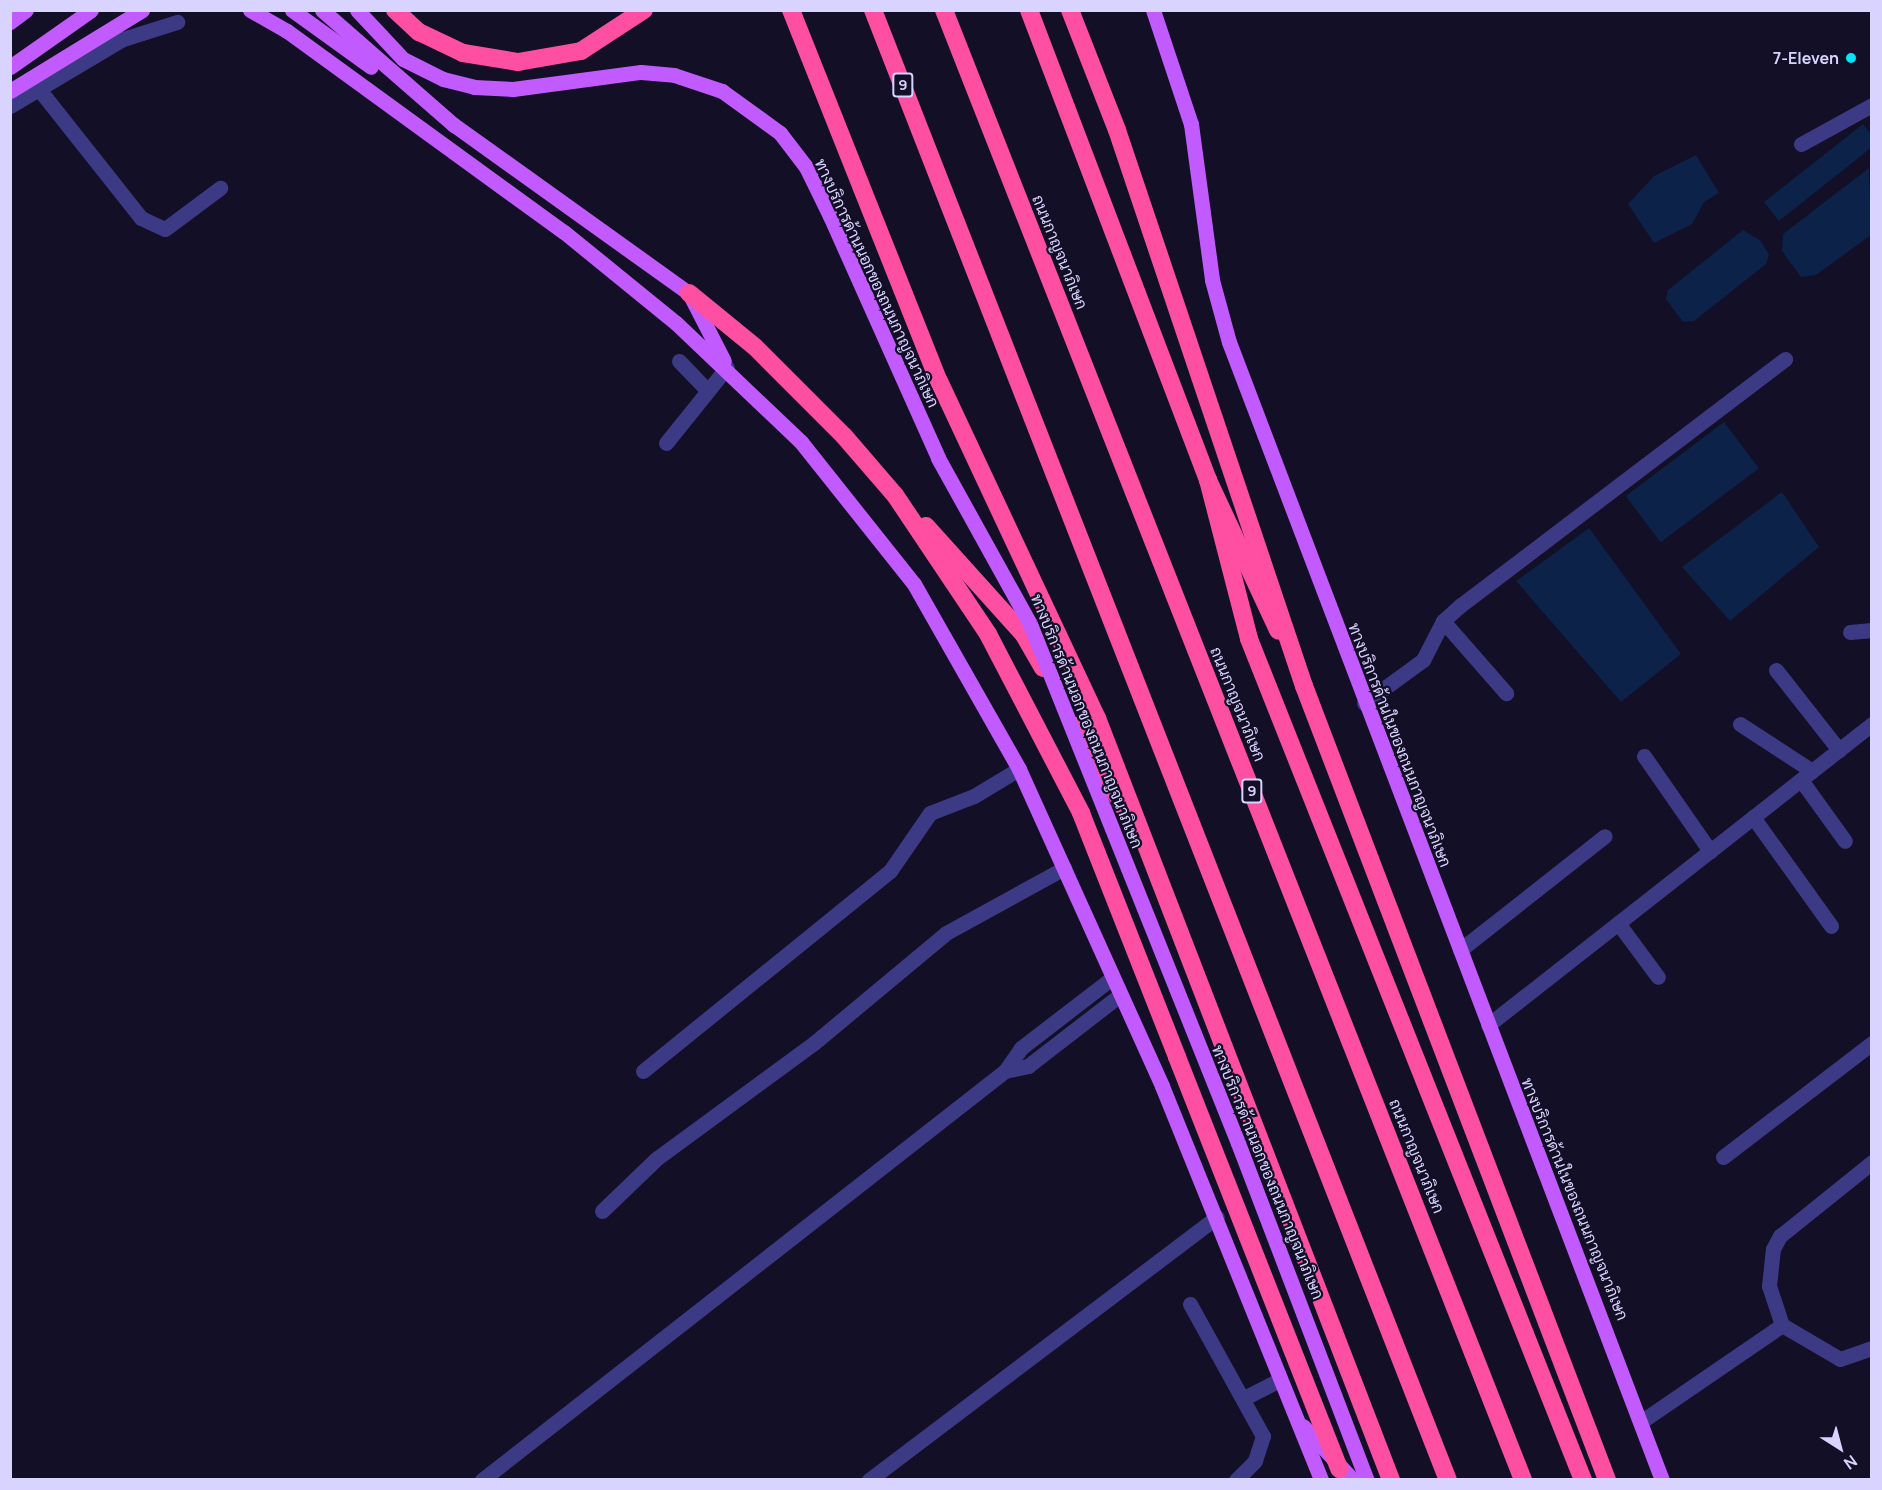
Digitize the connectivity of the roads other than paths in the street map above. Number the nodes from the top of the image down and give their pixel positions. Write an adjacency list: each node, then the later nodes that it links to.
1 (26, 10): 16 (main road)
2 (90, 10): 18 (main road)
3 (142, 10): 20 (main road)
4 (250, 10): 29 (main road)
5 (292, 10): 23 (main road)
6 (322, 10): 23 (main road)
7 (357, 10): 80 (main road, ทางบริการด้านนอกของถนนกาญจนาภิเษก, bridge)
8 (395, 10): 9 (highway)
9 (644, 10)
10 (791, 10): 49 (highway)
11 (873, 10): 82 (highway, 9)
12 (944, 10): 83 (highway, ถนนกาญจนาภิเษก / 9)
13 (1029, 10): 32 (highway)
14 (1070, 10): 38 (highway)
15 (1153, 10): 40 (main road, ทางบริการด้านในของถนนกาญจนาภิเษก)
16 (10, 22)
17 (177, 22): 19 (street)
18 (10, 68)
19 (38, 88): 22 (street); 25 (street)
20 (10, 91)
21 (1872, 105): 24 (street)
22 (10, 106)
23 (454, 125): 26 (main road)
24 (1801, 144)
25 (220, 188)
26 (689, 293): 29 (main road); 33 (highway)
27 (1785, 359): 34 (street)
28 (679, 361): 30 (street)
29 (727, 367): 30 (street); 45 (main road)
30 (705, 388): 31 (street)
31 (666, 443)
32 (1208, 480): 38 (highway); 84 (highway)
33 (895, 495): 49 (highway); 78 (highway, bridge)
34 (1443, 621): 39 (street); 40 (street)
35 (1872, 630): 36 (street)
36 (1850, 632)
37 (1776, 670): 43 (street)
38 (1304, 686): 85 (highway)
39 (1506, 693)
40 (1364, 703): 55 (main road, ทางบริการด้านในของถนนกาญจนาภิเษก)
41 (1740, 724): 46 (street)
42 (1872, 724): 43 (street)
43 (1839, 750): 46 (street)
44 (1644, 756): 51 (street)
45 (1019, 769): 52 (main road); 61 (street)
46 (1807, 775): 47 (street); 50 (street)
47 (1753, 817): 51 (street); 54 (street)
48 (1605, 836): 55 (street)
49 (1144, 837): 81 (highway)
50 (1845, 841)
51 (1710, 851): 53 (street)
52 (1064, 868): 57 (main road); 65 (street)
53 (1618, 923): 56 (street); 59 (street)
54 (1831, 926)
55 (1460, 950): 59 (main road, ทางบริการด้านในของถนนกาญจนาภิเษก)
56 (1658, 977)
57 (1112, 978): 58 (main road); 62 (street)
58 (1120, 995): 62 (street); 66 (main road)
59 (1488, 1025): 73 (main road, ทางบริการด้านในของถนนกาญจนาภิเษก)
60 (1872, 1043): 63 (street)
61 (643, 1071)
62 (1005, 1071): 75 (street)
63 (1723, 1157)
64 (1872, 1162): 68 (street)
65 (602, 1211)
66 (1217, 1218): 70 (main road); 76 (street)
67 (1190, 1304): 71 (street)
68 (1782, 1325): 69 (street); 73 (street)
69 (1872, 1348)
70 (1280, 1380): 71 (street); 72 (main road)
71 (1246, 1397): 77 (street)
72 (1295, 1417): 74 (main road); 79 (main road)
73 (1642, 1421): 86 (main road, ทางบริการด้านในของถนนกาญจนาภิเษก)
74 (1320, 1478)
75 (482, 1479)
76 (869, 1479)
77 (1236, 1479)
78 (1343, 1479)
79 (1353, 1479)
80 (1367, 1479)
81 (1391, 1479)
82 (1448, 1479)
83 (1523, 1479)
84 (1583, 1479)
85 (1607, 1479)
86 (1662, 1479)

